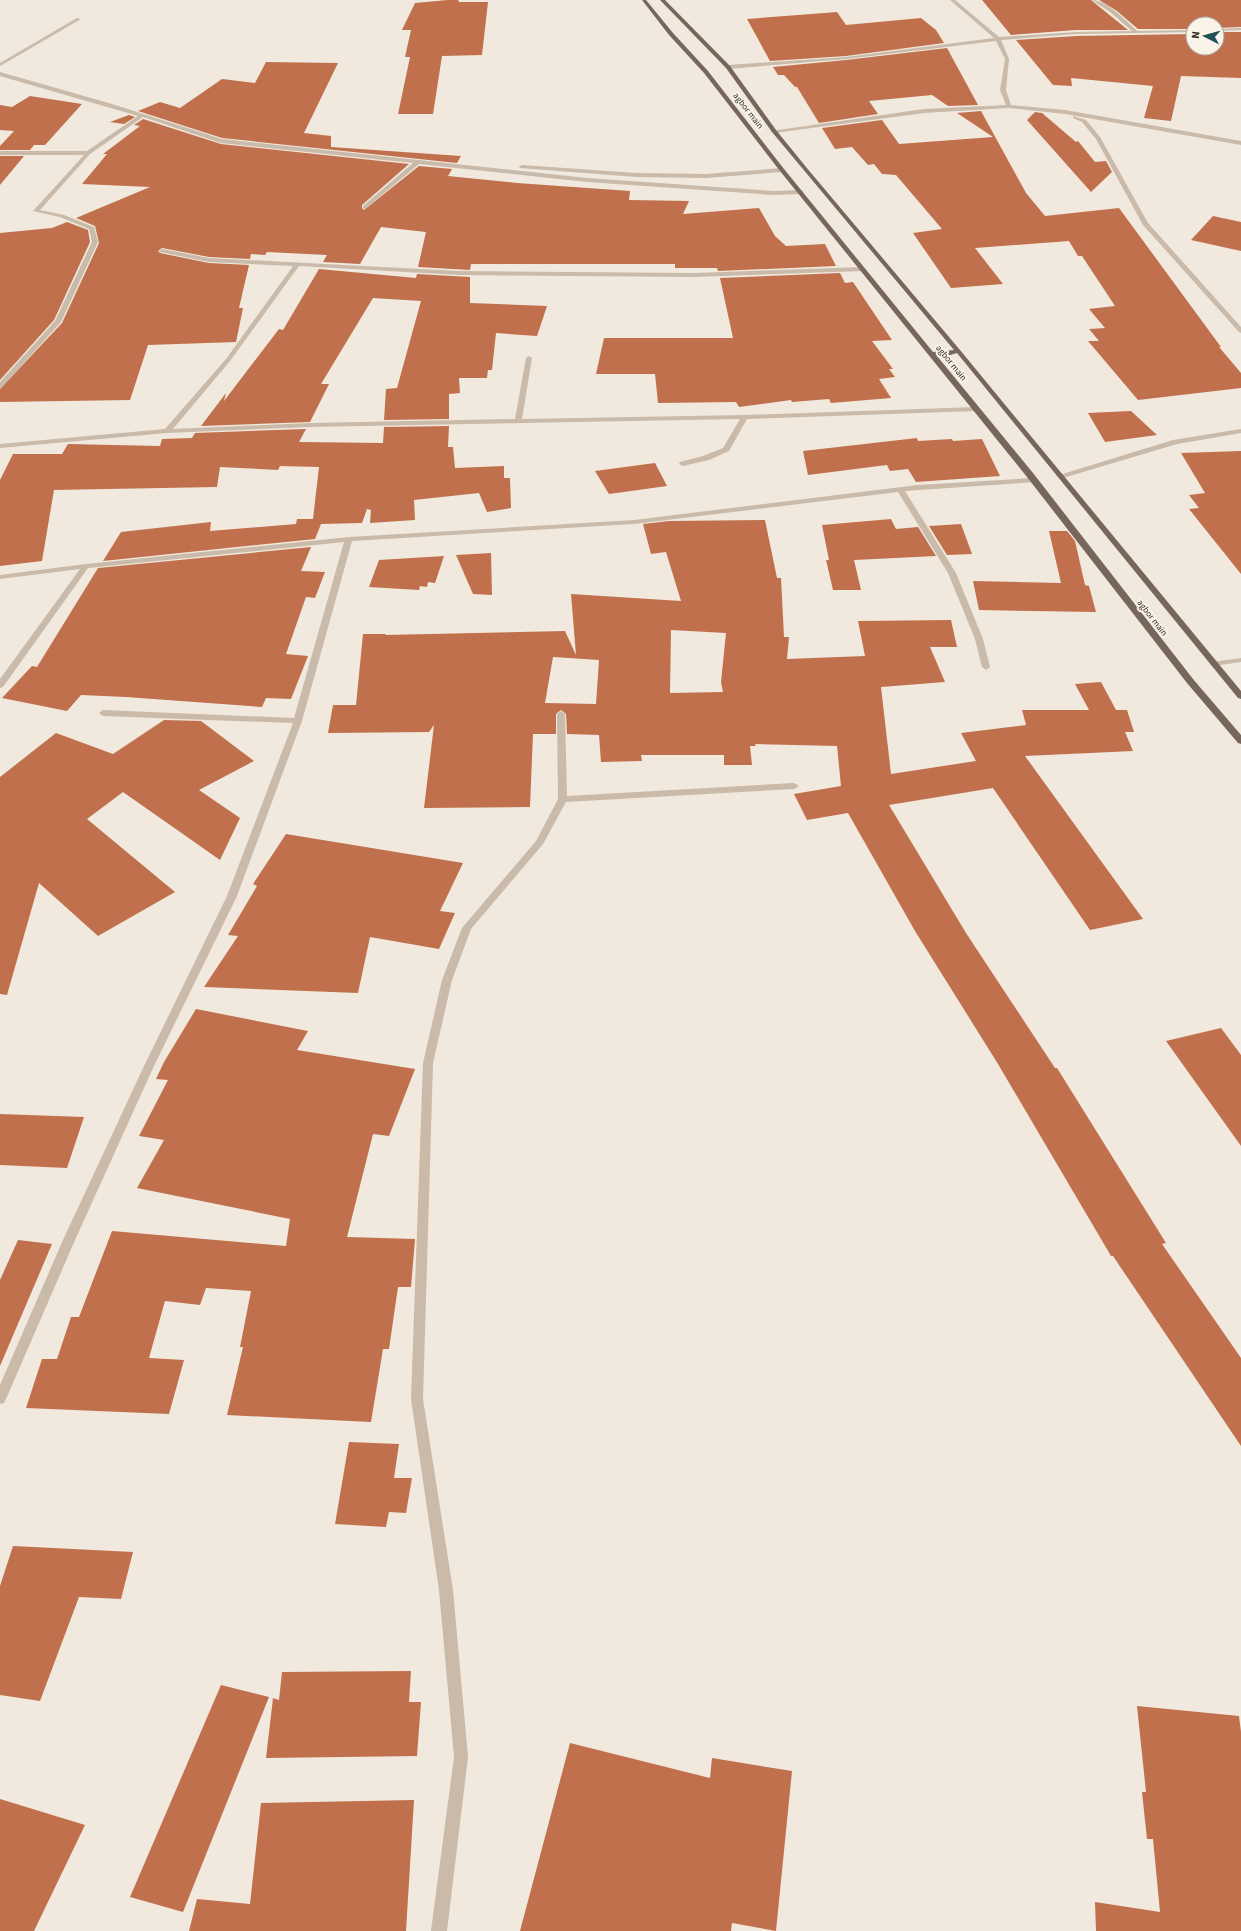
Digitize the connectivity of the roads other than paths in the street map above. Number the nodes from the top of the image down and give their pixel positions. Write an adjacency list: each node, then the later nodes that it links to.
1 (644, 0): 23 (main road, agbor main)
2 (662, 0): 12 (main road, agbor main)
3 (952, 0): 10 (street)
4 (1094, 0): 8 (street)
5 (79, 19): 11 (street)
6 (1241, 29): 7 (street)
7 (1225, 30)
8 (1135, 31): 9 (street); 10 (street)
9 (1185, 31)
10 (998, 39): 12 (street); 14 (street)
11 (0, 65)
12 (728, 67): 17 (main road, agbor main)
13 (0, 74): 16 (street)
14 (1009, 106): 15 (street); 17 (street)
15 (1066, 112): 18 (street); 29 (street)
16 (142, 115): 20 (street); 21 (street)
17 (774, 131): 30 (main road, agbor main)
18 (1241, 143)
19 (0, 153): 20 (street)
20 (88, 153): 33 (street)
21 (416, 163): 24 (street); 25 (street)
22 (465, 163): 23 (street)
23 (782, 170): 24 (main road, agbor main)
24 (801, 192): 28 (main road, agbor main)
25 (365, 207)
26 (162, 251): 27 (street)
27 (296, 266): 28 (street); 37 (street)
28 (863, 269): 31 (main road, agbor main)
29 (1241, 331)
30 (958, 351): 31 (main road); 41 (main road, agbor main)
31 (932, 354): 34 (main road, agbor main)
32 (528, 358): 36 (street)
33 (0, 386)
34 (976, 409): 35 (street); 42 (main road, agbor main)
35 (744, 417): 36 (street); 40 (street)
36 (518, 422): 37 (street)
37 (167, 431): 39 (street)
38 (1241, 431): 41 (street)
39 (0, 446)
40 (683, 464)
41 (1060, 476): 48 (main road, agbor main)
42 (1033, 480): 43 (street); 55 (main road, agbor main)
43 (900, 489): 44 (street); 49 (street)
44 (349, 539): 45 (street); 54 (street)
45 (86, 566): 46 (street); 50 (street)
46 (0, 577)
47 (1241, 660): 48 (street)
48 (1213, 664): 51 (main road, agbor main)
49 (986, 667)
50 (0, 685)
51 (1241, 696)
52 (103, 713): 54 (street)
53 (561, 714): 57 (street)
54 (298, 721): 58 (street)
55 (1241, 741)
56 (794, 786): 57 (street)
57 (563, 799): 59 (street)
58 (0, 1400)
59 (439, 1931)

